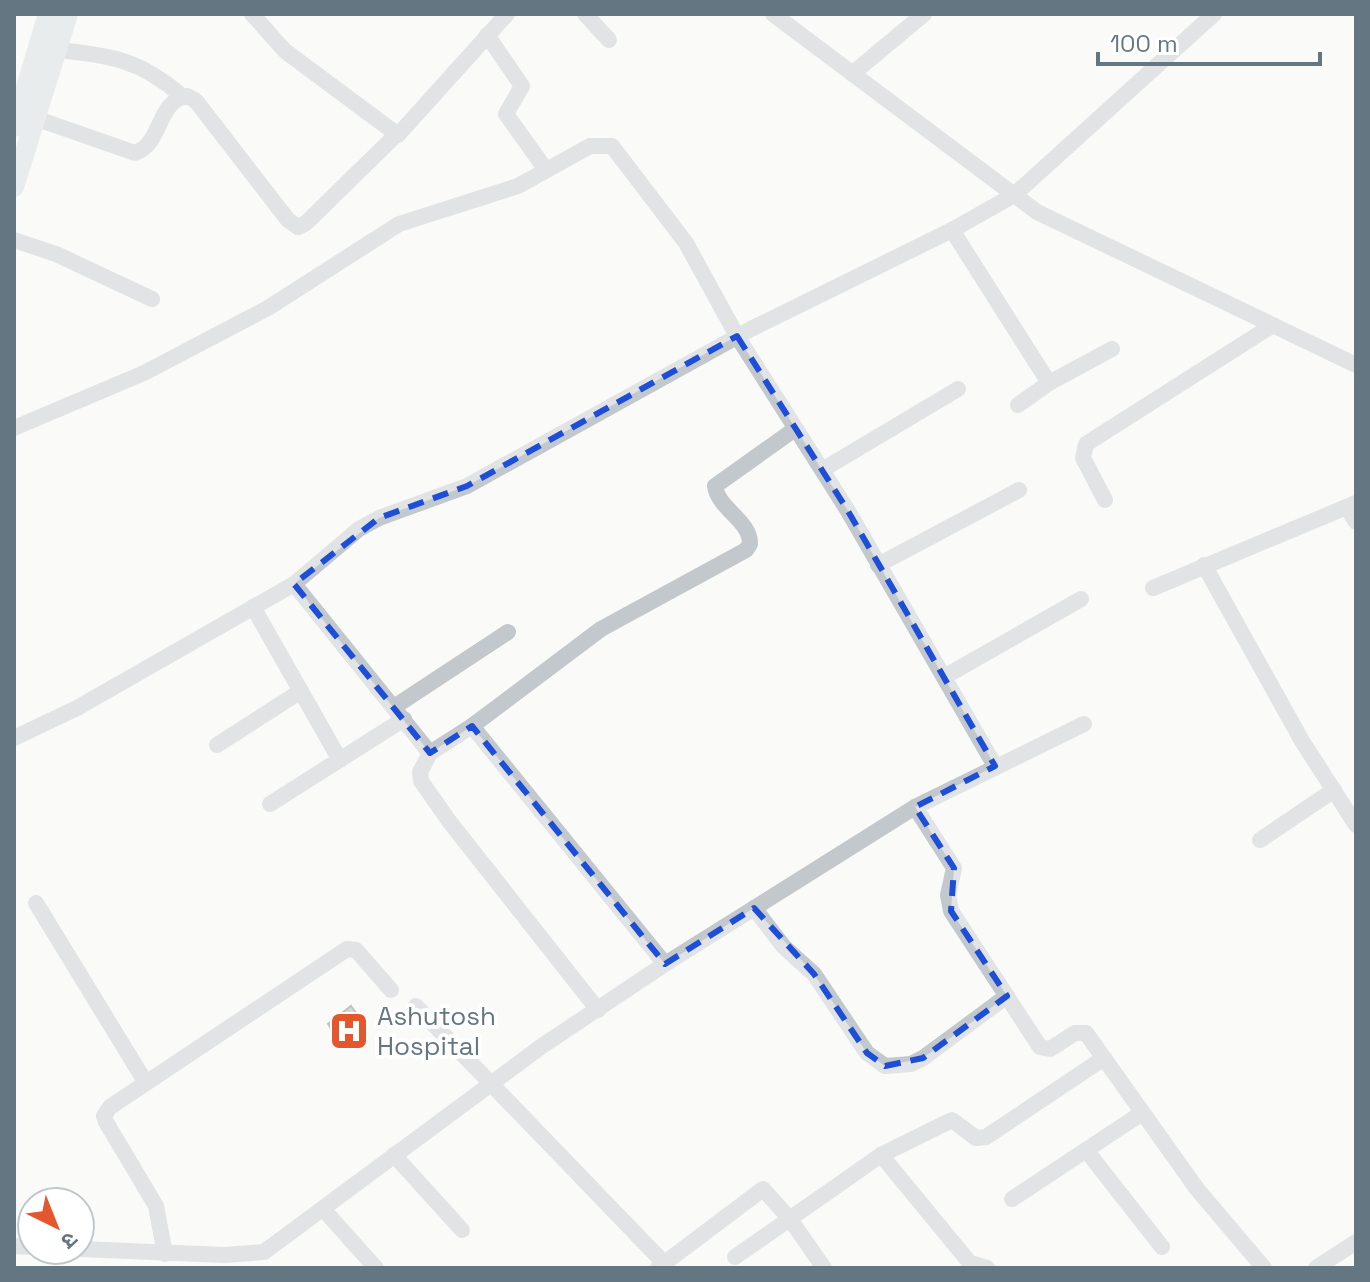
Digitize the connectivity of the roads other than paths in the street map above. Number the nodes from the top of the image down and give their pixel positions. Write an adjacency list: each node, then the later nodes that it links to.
1 (48, 14): 14 (main road)
2 (68, 14): 11 (main road)
3 (252, 14): 15 (street)
4 (507, 14): 9 (street)
5 (585, 14): 10 (street)
6 (773, 14): 12 (street)
7 (924, 14): 12 (street)
8 (1214, 14): 18 (street)
9 (487, 35): 15 (street); 16 (street)
10 (609, 40)
11 (57, 50): 13 (street); 14 (main road)
12 (852, 74): 18 (street)
13 (183, 97): 14 (street); 15 (street)
14 (23, 119): 17 (main road)
15 (397, 134)
16 (546, 170): 23 (street); 29 (street)
17 (14, 187)
18 (1014, 195): 19 (street); 22 (street)
19 (952, 230): 23 (street); 26 (street)
20 (14, 240): 21 (street)
21 (152, 299)
22 (1273, 325): 25 (street); 33 (street)
23 (737, 336): 30 (street); 37 (street)
24 (1112, 349): 26 (street)
25 (1356, 365)
26 (1049, 383): 28 (street)
27 (958, 389): 31 (street)
28 (1018, 405)
29 (14, 428)
30 (795, 429): 31 (street); 46 (street)
31 (822, 470): 35 (street)
32 (1019, 490): 35 (street)
33 (1105, 500)
34 (1353, 511): 36 (street)
35 (878, 565): 42 (street)
36 (1204, 565): 38 (street); 52 (street)
37 (294, 584): 40 (street); 44 (street)
38 (1153, 588)
39 (1081, 599): 42 (street)
40 (253, 607): 43 (street); 47 (street)
41 (508, 632): 44 (street)
42 (944, 677): 51 (street)
43 (301, 691): 48 (street); 50 (street)
44 (399, 713): 49 (street); 50 (street)
45 (1084, 724): 51 (street)
46 (472, 726): 49 (street); 59 (street)
47 (14, 738)
48 (217, 745)
49 (430, 753): 63 (street)
50 (340, 760): 53 (street)
51 (995, 766): 54 (street)
52 (1334, 790): 55 (street); 56 (street)
53 (270, 804)
54 (915, 807): 58 (street); 61 (street)
55 (1356, 825)
56 (1260, 840)
57 (36, 903): 65 (street)
58 (754, 908): 59 (street); 61 (street)
59 (665, 964): 63 (street)
60 (391, 990): 65 (street)
61 (1007, 996): 64 (street)
62 (416, 1006): 66 (street)
63 (598, 1010): 66 (street)
64 (1104, 1058): 67 (street); 70 (street)
65 (146, 1083): 79 (street)
66 (491, 1083): 69 (street); 81 (street)
67 (1142, 1113): 68 (street); 86 (street)
68 (1086, 1150): 71 (street); 76 (street)
69 (394, 1155): 72 (street); 74 (street)
70 (881, 1155): 73 (street); 85 (street)
71 (1012, 1199)
72 (323, 1209): 79 (street); 83 (street)
73 (790, 1219): 80 (street); 81 (street); 84 (street)
74 (462, 1230)
75 (1356, 1242): 87 (street)
76 (1162, 1247)
77 (96, 1249): 78 (street)
78 (129, 1250): 79 (street); 82 (street)
79 (165, 1254)
80 (735, 1257)
81 (661, 1266)
82 (138, 1268)
83 (376, 1268)
84 (824, 1268)
85 (987, 1268)
86 (1264, 1268)
87 (1316, 1268)

